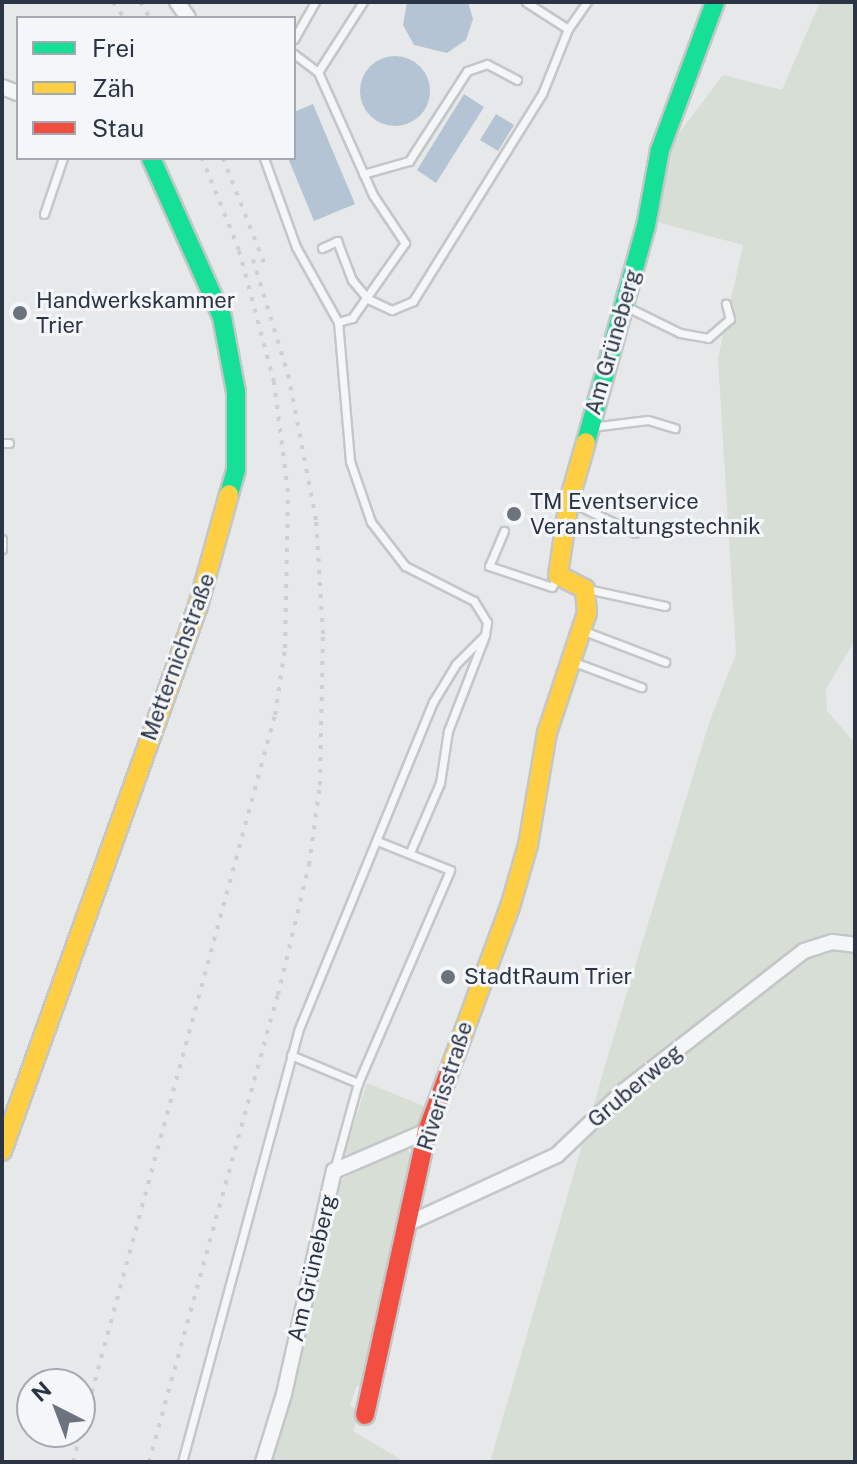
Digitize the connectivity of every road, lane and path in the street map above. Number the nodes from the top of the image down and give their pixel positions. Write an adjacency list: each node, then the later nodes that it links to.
1 (315, 2): 7 (lane)
2 (363, 2): 9 (lane)
3 (526, 2): 6 (lane)
4 (587, 2): 6 (lane)
5 (715, 2): 19 (street, Am Grüneberg)
6 (568, 29): 17 (lane)
7 (296, 35)
8 (296, 56): 9 (lane)
9 (318, 72): 14 (lane)
10 (517, 80): 14 (lane)
11 (62, 160): 15 (lane)
12 (152, 160): 42 (street, Metternichstraße)
13 (265, 160): 20 (lane)
14 (363, 174): 17 (lane)
15 (44, 214)
16 (322, 248): 17 (lane)
17 (368, 299): 20 (lane)
18 (726, 304): 19 (lane)
19 (623, 305): 21 (street, Am Grüneberg)
20 (338, 322): 32 (lane)
21 (588, 427): 22 (lane); 23 (street, Am Grüneberg)
22 (675, 428)
23 (569, 501): 25 (lane); 28 (street, Am Grüneberg)
24 (504, 531): 28 (lane)
25 (635, 533)
26 (2, 539): 27 (lane)
27 (2, 549)
28 (558, 575): 29 (street)
29 (585, 589): 30 (lane); 31 (street)
30 (665, 606)
31 (582, 630): 33 (lane); 34 (street)
32 (485, 635): 36 (lane); 37 (lane)
33 (665, 662)
34 (566, 665): 35 (lane); 41 (street, Riverisstraße)
35 (641, 687)
36 (377, 841): 37 (lane); 39 (lane)
37 (411, 850): 40 (lane)
38 (855, 945): 44 (street, Gruberweg)
39 (291, 1055): 40 (lane); 46 (lane)
40 (358, 1083): 43 (lane)
41 (427, 1131): 43 (street, Am Grüneberg); 44 (street, Riverisstraße)
42 (2, 1151)
43 (334, 1171): 47 (street, Am Grüneberg)
44 (407, 1224): 45 (street, Riverisstraße)
45 (365, 1415)
46 (182, 1462)
47 (263, 1462)

